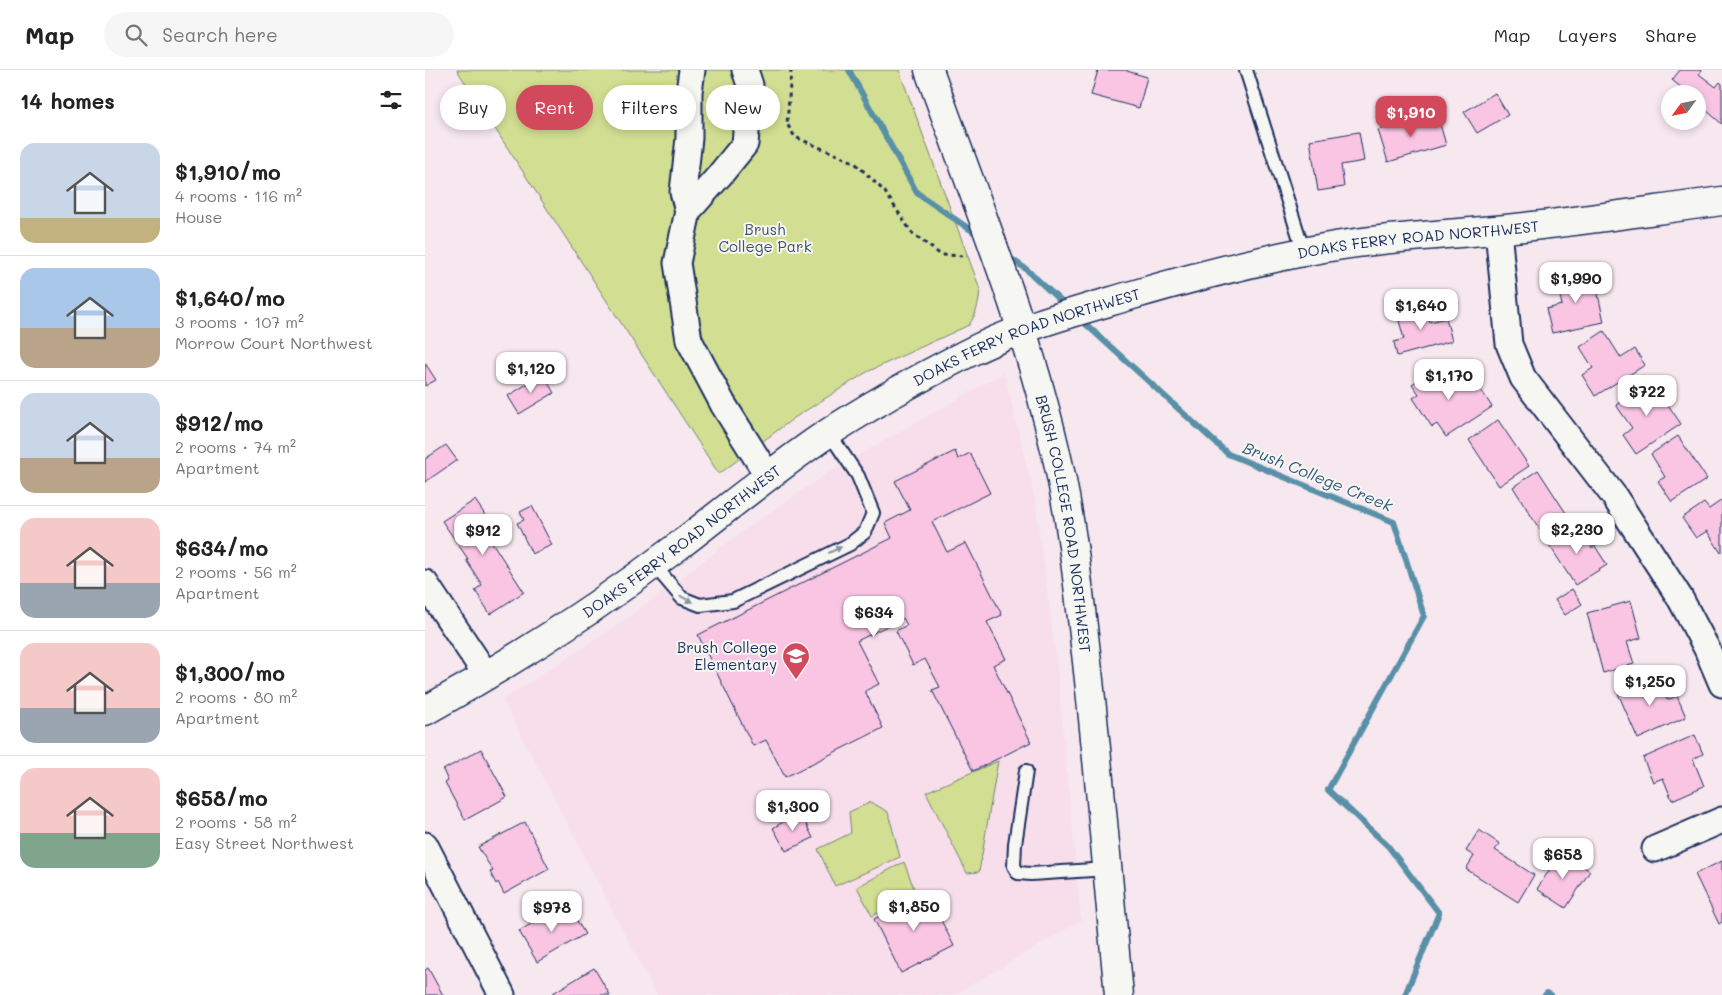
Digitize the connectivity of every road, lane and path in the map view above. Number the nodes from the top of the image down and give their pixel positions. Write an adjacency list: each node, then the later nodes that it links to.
1 (692, 70): 7 (street)
2 (745, 70): 7 (street)
3 (790, 70): 10 (path)
4 (929, 70): 11 (main road, BRUSH COLLEGE ROAD NORTHWEST)
5 (1246, 70): 9 (lane)
6 (1722, 201): 8 (main road, DOAKS FERRY ROAD NORTHWEST)
7 (687, 211): 13 (street)
8 (1498, 230): 9 (main road, DOAKS FERRY ROAD NORTHWEST); 17 (street)
9 (1304, 252): 11 (main road, DOAKS FERRY ROAD NORTHWEST)
10 (967, 256)
11 (1021, 330): 12 (main road, DOAKS FERRY ROAD NORTHWEST); 23 (main road, BRUSH COLLEGE ROAD NORTHWEST)
12 (829, 433): 13 (main road, DOAKS FERRY ROAD NORTHWEST); 14 (lane, one-way to 12)
13 (768, 476): 14 (main road, DOAKS FERRY ROAD NORTHWEST)
14 (653, 564): 16 (main road, DOAKS FERRY ROAD NORTHWEST)
15 (425, 583): 16 (street)
16 (487, 676): 18 (main road, DOAKS FERRY ROAD NORTHWEST)
17 (1722, 684)
18 (425, 711)
19 (1026, 771): 23 (lane)
20 (1722, 820): 22 (street)
21 (425, 845): 24 (street)
22 (1655, 849)
23 (1108, 869): 25 (main road, BRUSH COLLEGE ROAD NORTHWEST)
24 (502, 995)
25 (1119, 995)

